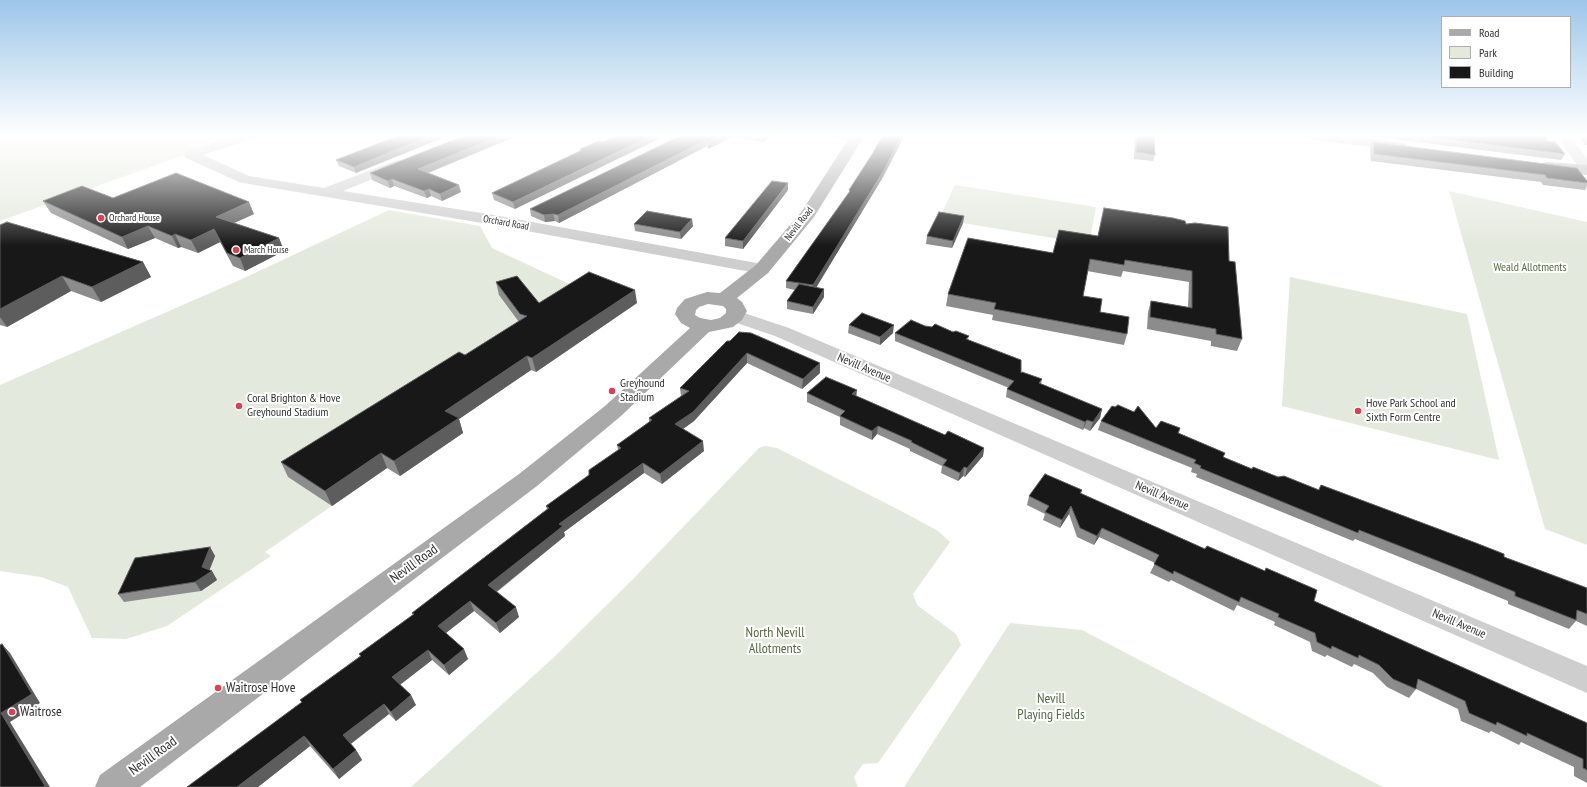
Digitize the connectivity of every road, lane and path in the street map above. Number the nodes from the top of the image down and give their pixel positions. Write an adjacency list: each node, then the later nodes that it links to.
1 (230, 172): 4 (street, Orchard Road)
2 (377, 172): 4 (street)
3 (835, 172): 7 (main road, Nevill Road)
4 (326, 192): 6 (street, Orchard Road)
5 (525, 212): 6 (street)
6 (503, 222): 7 (street, Orchard Road)
7 (762, 268): 8 (main road, Nevill Road)
8 (729, 308): 9 (main road, Nevill Road); 9 (main road); 10 (street, Nevill Avenue)
9 (704, 326): 11 (main road, Nevill Road)
10 (1587, 680)
11 (112, 787)

